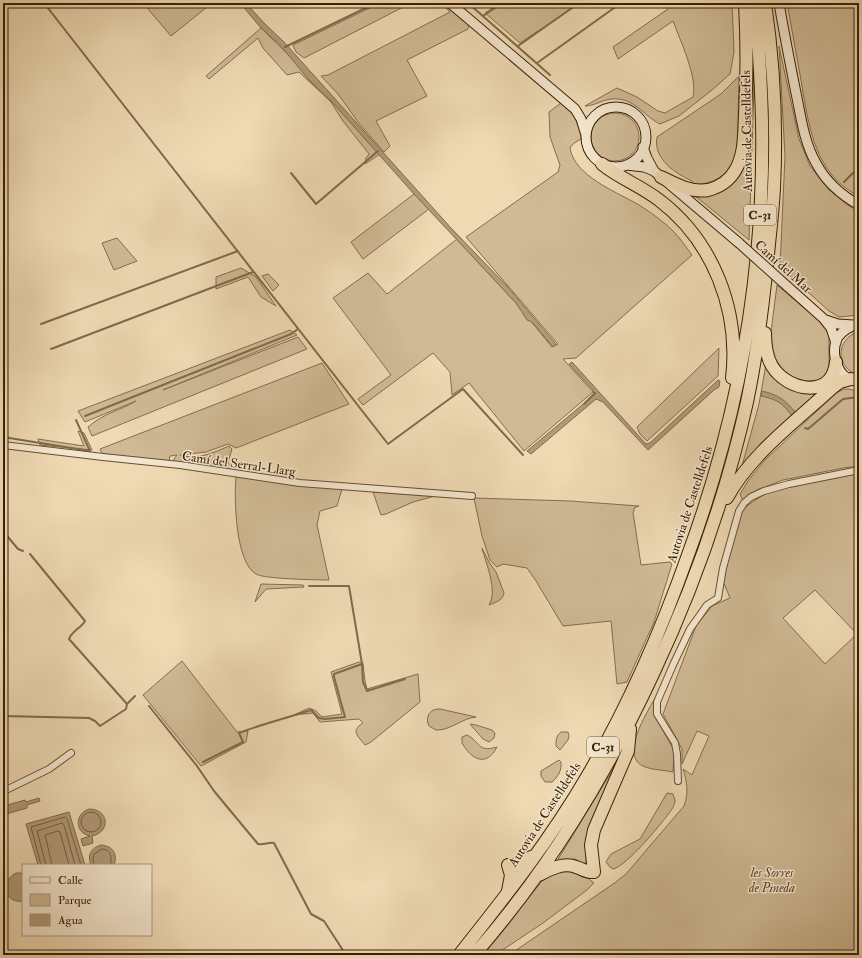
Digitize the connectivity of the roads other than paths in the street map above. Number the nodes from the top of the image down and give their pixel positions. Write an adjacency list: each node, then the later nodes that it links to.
1 (450, 3): 6 (main road)
2 (744, 3): 12 (highway)
3 (754, 3): 20 (highway, Autovia de Castelldefels / C-31)
4 (765, 3): 14 (highway, Autovia de Castelldefels / C-31)
5 (779, 3): 13 (main road)
6 (575, 109): 7 (main road); 8 (main road)
7 (600, 112): 8 (main road); 9 (main road)
8 (586, 135): 10 (main road)
9 (643, 147): 11 (main road); 12 (main road, Camí del Mar)
10 (602, 164): 11 (main road); 20 (highway)
11 (626, 165): 12 (main road, Camí del Mar)
12 (658, 174): 15 (main road, Camí del Mar, bridge)
13 (859, 205)
14 (763, 312): 18 (highway); 24 (highway, Autovia de Castelldefels / C-31)
15 (824, 319): 16 (main road, Camí del Mar); 17 (main road, Camí del Mar)
16 (856, 324): 17 (main road)
17 (836, 343): 18 (main road)
18 (836, 362): 19 (main road)
19 (855, 381): 24 (highway)
20 (729, 425): 29 (highway, Autovia de Castelldefels / C-31)
21 (3, 445): 23 (street, Camí del Serral-Llarg)
22 (859, 470): 27 (street)
23 (472, 496)
24 (715, 520): 25 (highway, Autovia de Castelldefels / C-31)
25 (631, 722): 30 (highway, Autovia de Castelldefels / C-31); 30 (highway)
26 (71, 753): 28 (street)
27 (678, 780)
28 (3, 790)
29 (538, 852): 31 (highway, Autovia de Castelldefels / C-31); 31 (highway)
30 (537, 876): 33 (highway, Autovia de Castelldefels / C-31)
31 (508, 894): 32 (highway, Autovia de Castelldefels / C-31)
32 (460, 955)
33 (474, 955)

